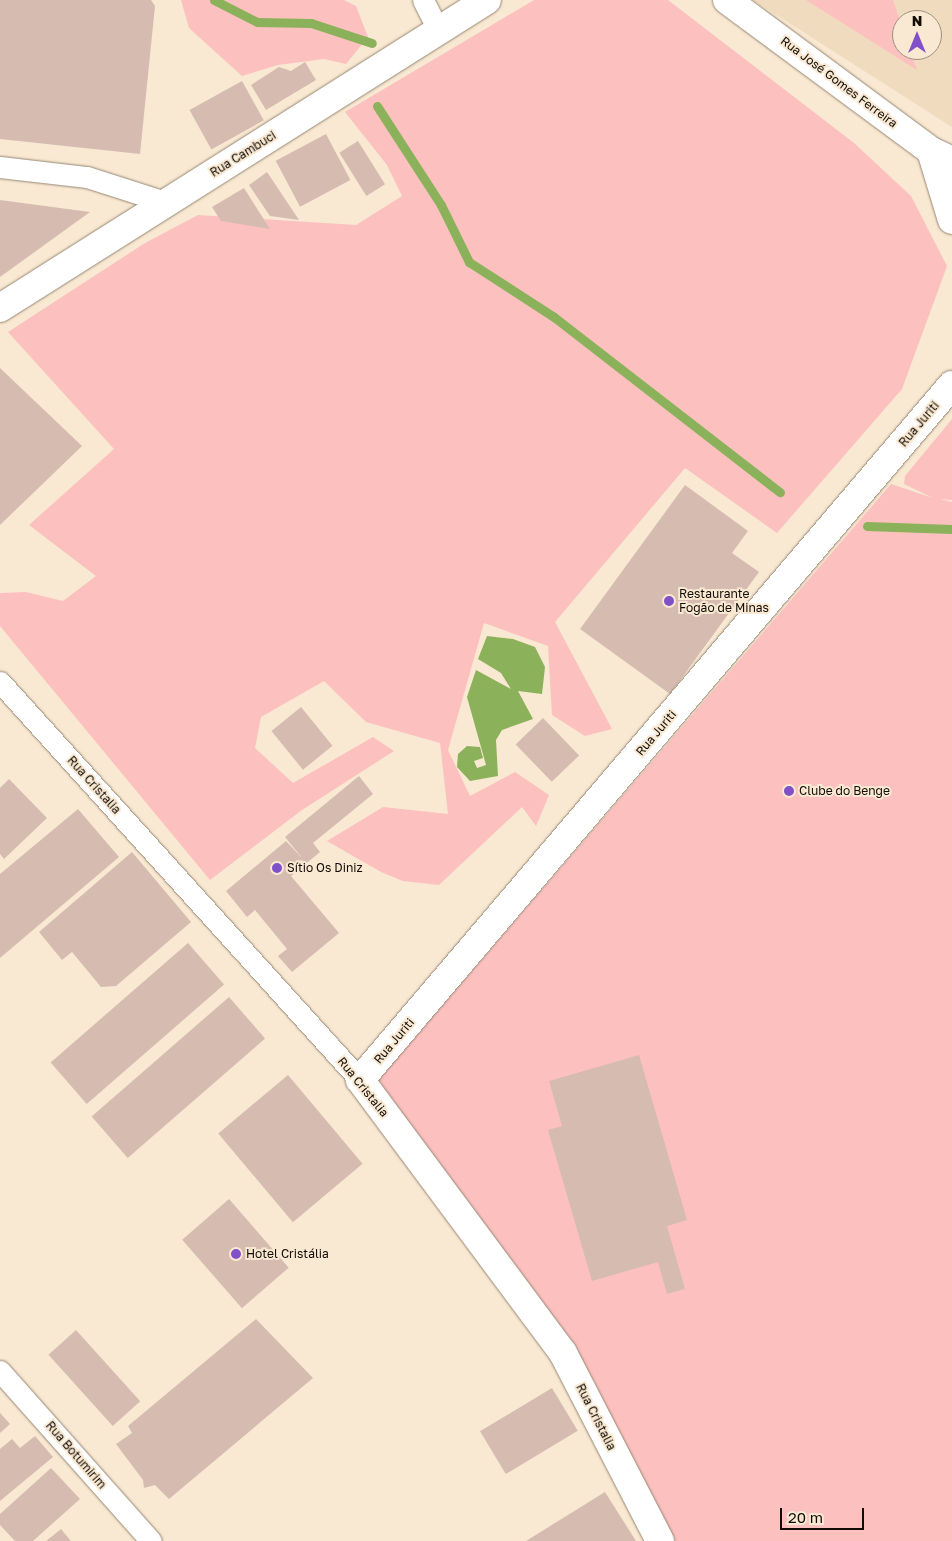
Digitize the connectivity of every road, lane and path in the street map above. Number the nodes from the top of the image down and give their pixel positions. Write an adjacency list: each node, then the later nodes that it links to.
1 (423, 0): 5 (street)
2 (461, 0): 5 (street)
3 (487, 0): 5 (street, Rua Cambuci)
4 (728, 0): 6 (street, Rua José Gomes Ferreira)
5 (439, 32): 8 (street, Rua Cambuci)
6 (942, 156): 9 (street)
7 (0, 167): 8 (street)
8 (165, 202): 10 (street, Rua Cambuci)
9 (952, 220)
10 (0, 308)
11 (952, 385): 13 (street, Rua Juriti)
12 (0, 682): 13 (street, Rua Cristalia)
13 (360, 1080): 16 (street, Rua Cristalia)
14 (0, 1371): 15 (street, Rua Botumirim)
15 (151, 1541)
16 (660, 1541)

